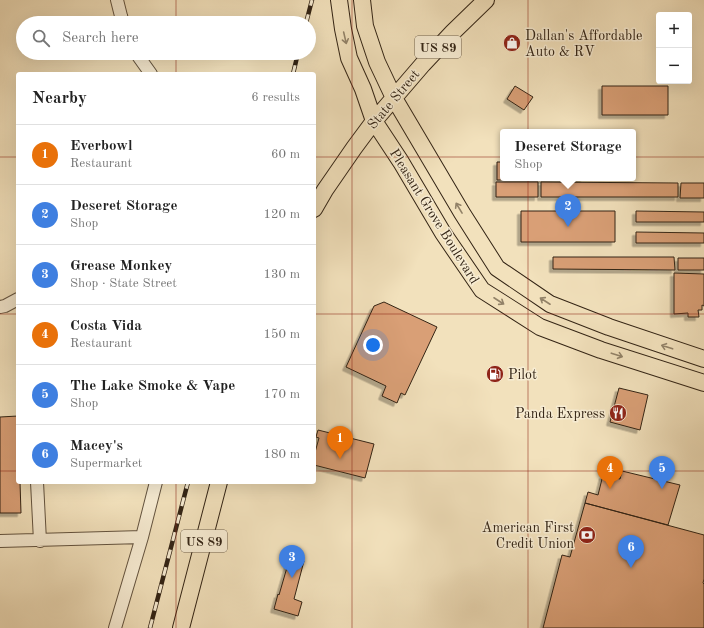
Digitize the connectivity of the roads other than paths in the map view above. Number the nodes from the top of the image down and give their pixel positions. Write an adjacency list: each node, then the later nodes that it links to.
1 (117, 0): 5 (street)
2 (339, 0): 9 (main road, Pleasant Grove Boulevard, one-way to 9)
3 (362, 0): 8 (main road, Pleasant Grove Boulevard)
4 (486, 0): 8 (main road, State Street / US 89)
5 (121, 16)
6 (141, 60): 7 (street)
7 (149, 72)
8 (394, 98): 9 (main road, State Street / US 89); 13 (main road, Pleasant Grove Boulevard, one-way to 8)
9 (374, 121): 10 (main road, State Street / US 89); 14 (main road, Pleasant Grove Boulevard, one-way to 14)
10 (316, 205)
11 (16, 300): 12 (street)
12 (0, 306)
13 (704, 359)
14 (704, 383)
15 (37, 484): 20 (street)
16 (155, 484): 18 (street)
17 (218, 484): 22 (main road, US 89)
18 (142, 537): 20 (street); 21 (street)
19 (0, 541): 20 (street)
20 (40, 541)
21 (115, 628)
22 (181, 628)

